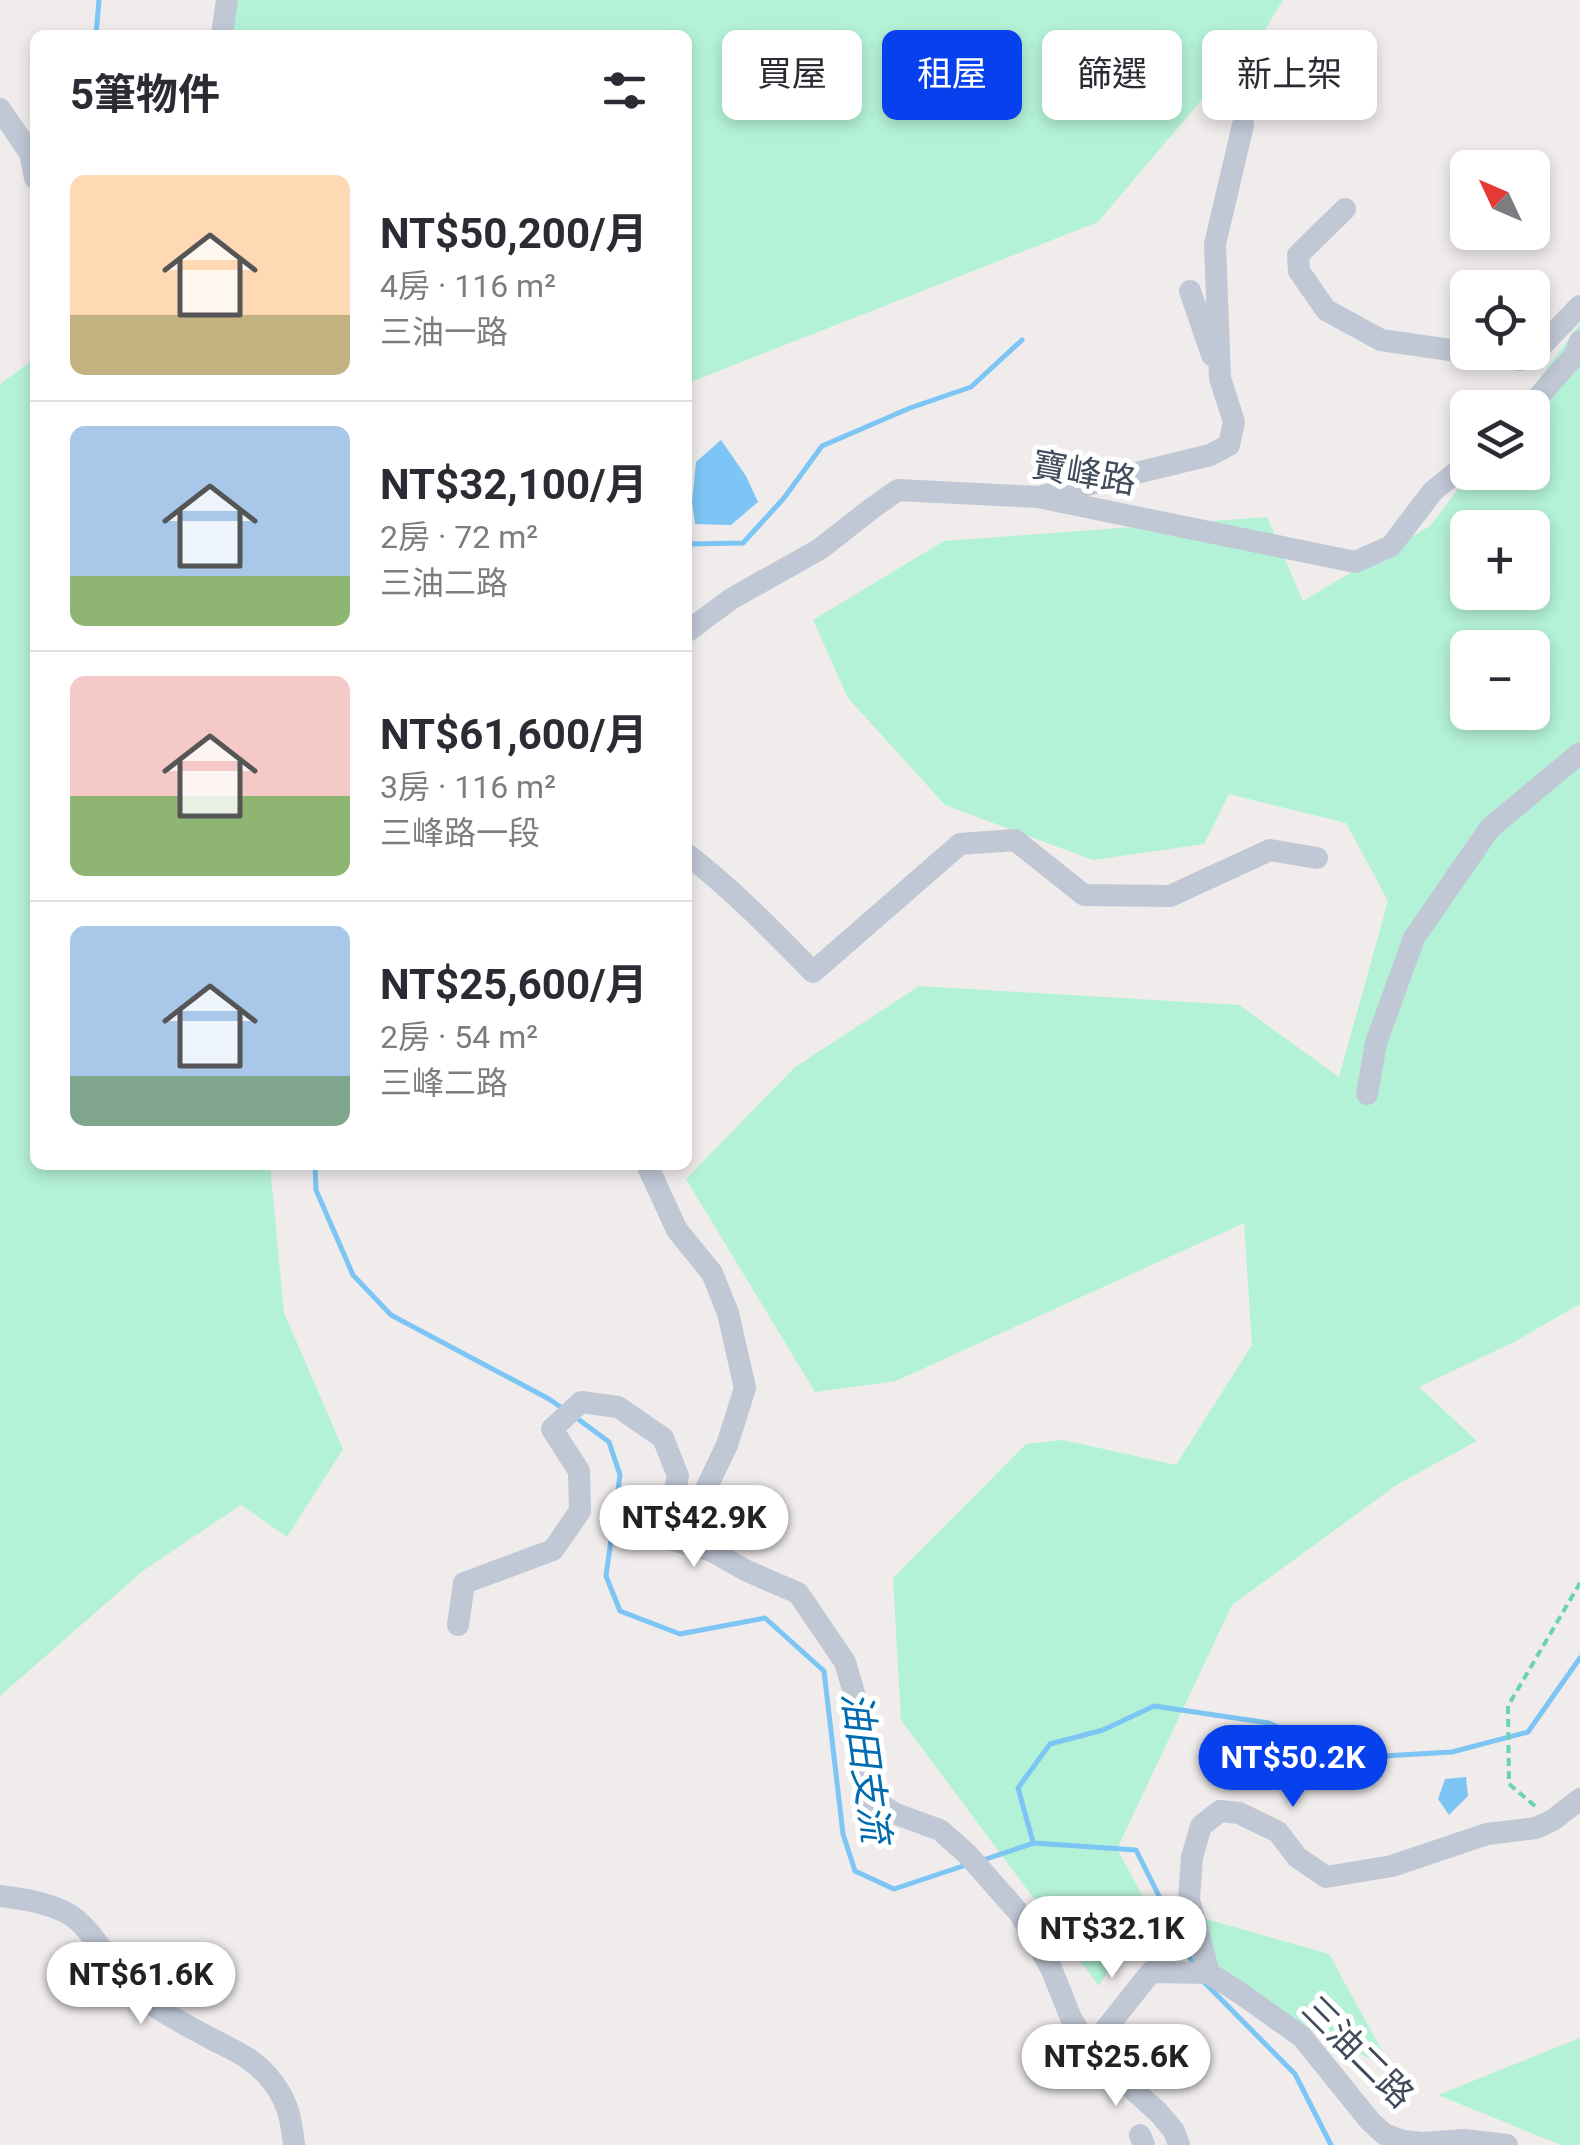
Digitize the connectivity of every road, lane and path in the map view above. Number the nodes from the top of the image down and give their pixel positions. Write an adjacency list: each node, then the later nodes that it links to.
1 (226, 0): 2 (street)
2 (223, 30)
3 (0, 109): 5 (street)
4 (1242, 125): 12 (street)
5 (30, 153)
6 (1345, 209): 11 (street)
7 (1190, 291): 12 (street)
8 (1580, 306): 9 (street)
9 (1550, 338)
10 (1580, 341): 13 (street)
11 (1450, 350)
12 (1220, 378): 15 (street)
13 (1545, 390)
14 (1450, 477): 15 (street, 寶峰路)
15 (1038, 497): 16 (street, 寶峰路)
16 (692, 628)
17 (1580, 753): 20 (street)
18 (692, 858): 19 (street)
19 (1317, 858)
20 (1367, 1094)
21 (649, 1170): 22 (street)
22 (712, 1551): 24 (street); 29 (street)
23 (1580, 1583): 26 (path)
24 (458, 1625)
25 (1580, 1799): 26 (street)
26 (1553, 1820): 28 (street)
27 (0, 1896): 30 (street)
28 (1209, 1973): 29 (street); 32 (street, 三油二路)
29 (1089, 2050): 31 (street)
30 (294, 2145)
31 (1179, 2145)
32 (1507, 2145)

